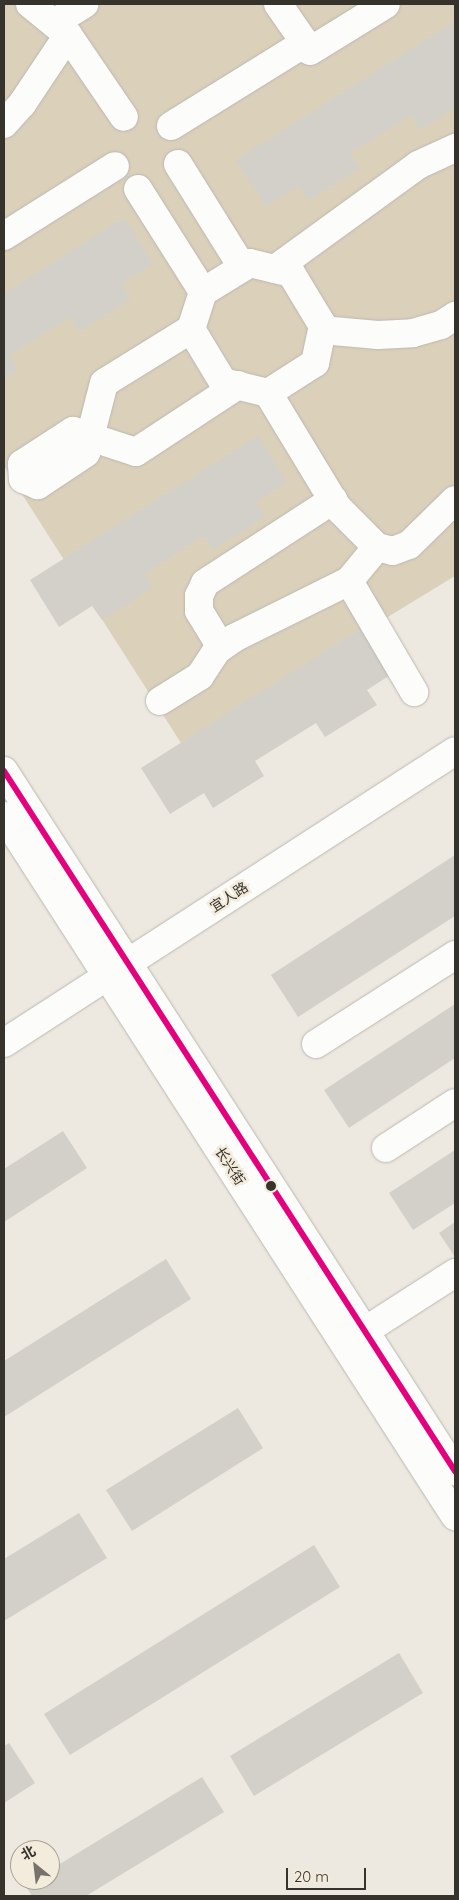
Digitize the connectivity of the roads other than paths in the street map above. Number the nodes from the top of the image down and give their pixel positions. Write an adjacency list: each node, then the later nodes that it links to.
1 (30, 4): 5 (main road)
2 (84, 4): 5 (main road)
3 (278, 4): 6 (main road)
4 (386, 4): 6 (main road)
5 (61, 29): 7 (main road); 8 (main road)
6 (305, 43): 9 (main road)
7 (124, 117)
8 (4, 124)
9 (171, 126)
10 (455, 148): 16 (main road)
11 (178, 164): 15 (main road)
12 (115, 166): 14 (main road)
13 (138, 189): 17 (main road)
14 (4, 236)
15 (242, 267): 16 (main road); 17 (main road)
16 (275, 269): 20 (main road)
17 (203, 292): 19 (main road)
18 (455, 317): 20 (main road)
19 (191, 329): 21 (main road); 23 (main road)
20 (322, 330): 22 (main road)
21 (238, 385): 22 (main road); 23 (main road)
22 (268, 393): 25 (main road)
23 (90, 437): 24 (main road)
24 (13, 486)
25 (333, 500): 27 (main road); 29 (main road)
26 (455, 500): 27 (main road)
27 (377, 547): 28 (main road)
28 (348, 581): 29 (main road); 30 (main road)
29 (221, 647): 31 (main road)
30 (414, 692)
31 (160, 701)
32 (455, 751): 37 (main road, 宜人路)
33 (455, 769): 37 (main road, 宜人路)
34 (4, 771): 37 (main road, 长兴街)
35 (4, 816): 37 (main road, 长兴街)
36 (455, 955): 39 (main road)
37 (121, 976): 38 (main road, 宜人路); 40 (main road, 宜人路); 44 (main road, 长兴街); 46 (main road, 长兴街)
38 (4, 1043)
39 (316, 1044)
40 (4, 1060)
41 (455, 1103): 42 (main road)
42 (386, 1148)
43 (455, 1273): 44 (main road)
44 (361, 1334): 45 (main road, 长兴街)
45 (455, 1471)
46 (455, 1516)

